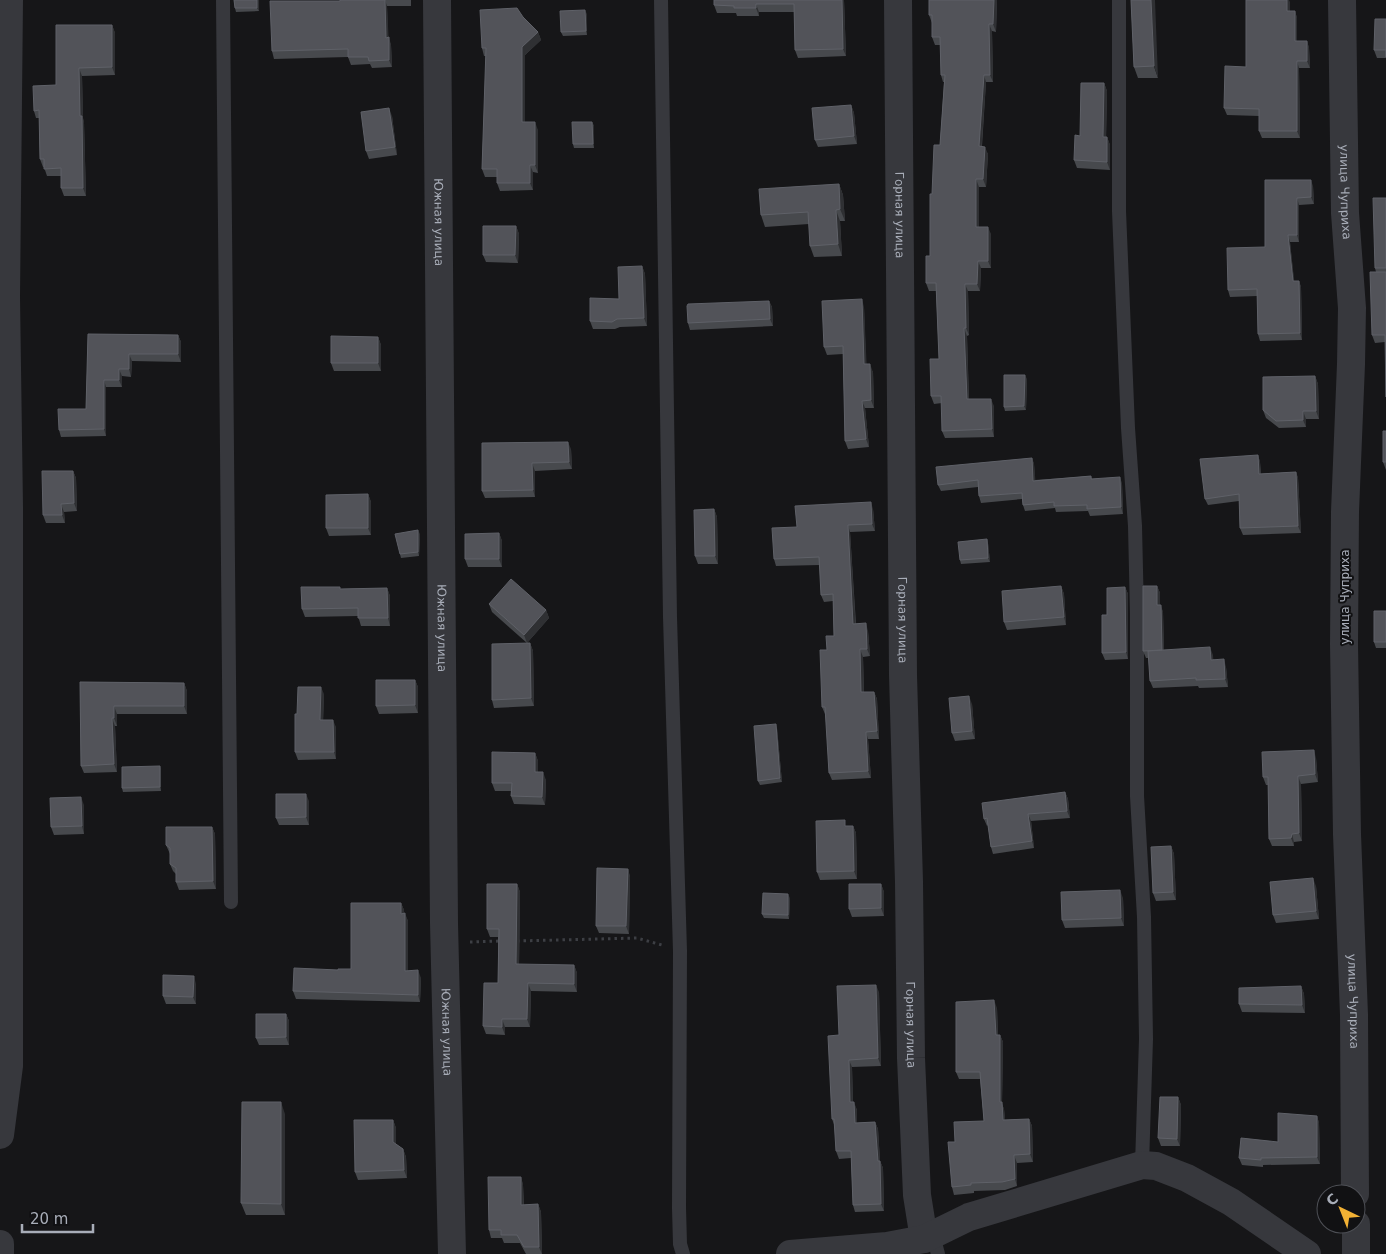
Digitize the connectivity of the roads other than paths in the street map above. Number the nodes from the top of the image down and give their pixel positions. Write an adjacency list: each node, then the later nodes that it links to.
1 (9, 0): 9 (street)
2 (223, 0): 8 (lane)
3 (437, 0): 16 (street, Южная улица)
4 (661, 0): 17 (lane)
5 (898, 0): 13 (street, Горная улица)
6 (1119, 0): 10 (lane)
7 (1342, 0): 11 (street, улица Чуприха)
8 (231, 902)
9 (0, 1135)
10 (1142, 1166): 13 (street); 19 (street)
11 (1356, 1184)
12 (1356, 1234): 20 (street)
13 (932, 1242): 18 (street)
14 (0, 1244): 15 (street)
15 (0, 1254)
16 (452, 1254)
17 (683, 1254)
18 (790, 1254)
19 (1307, 1254)
20 (1356, 1254)

